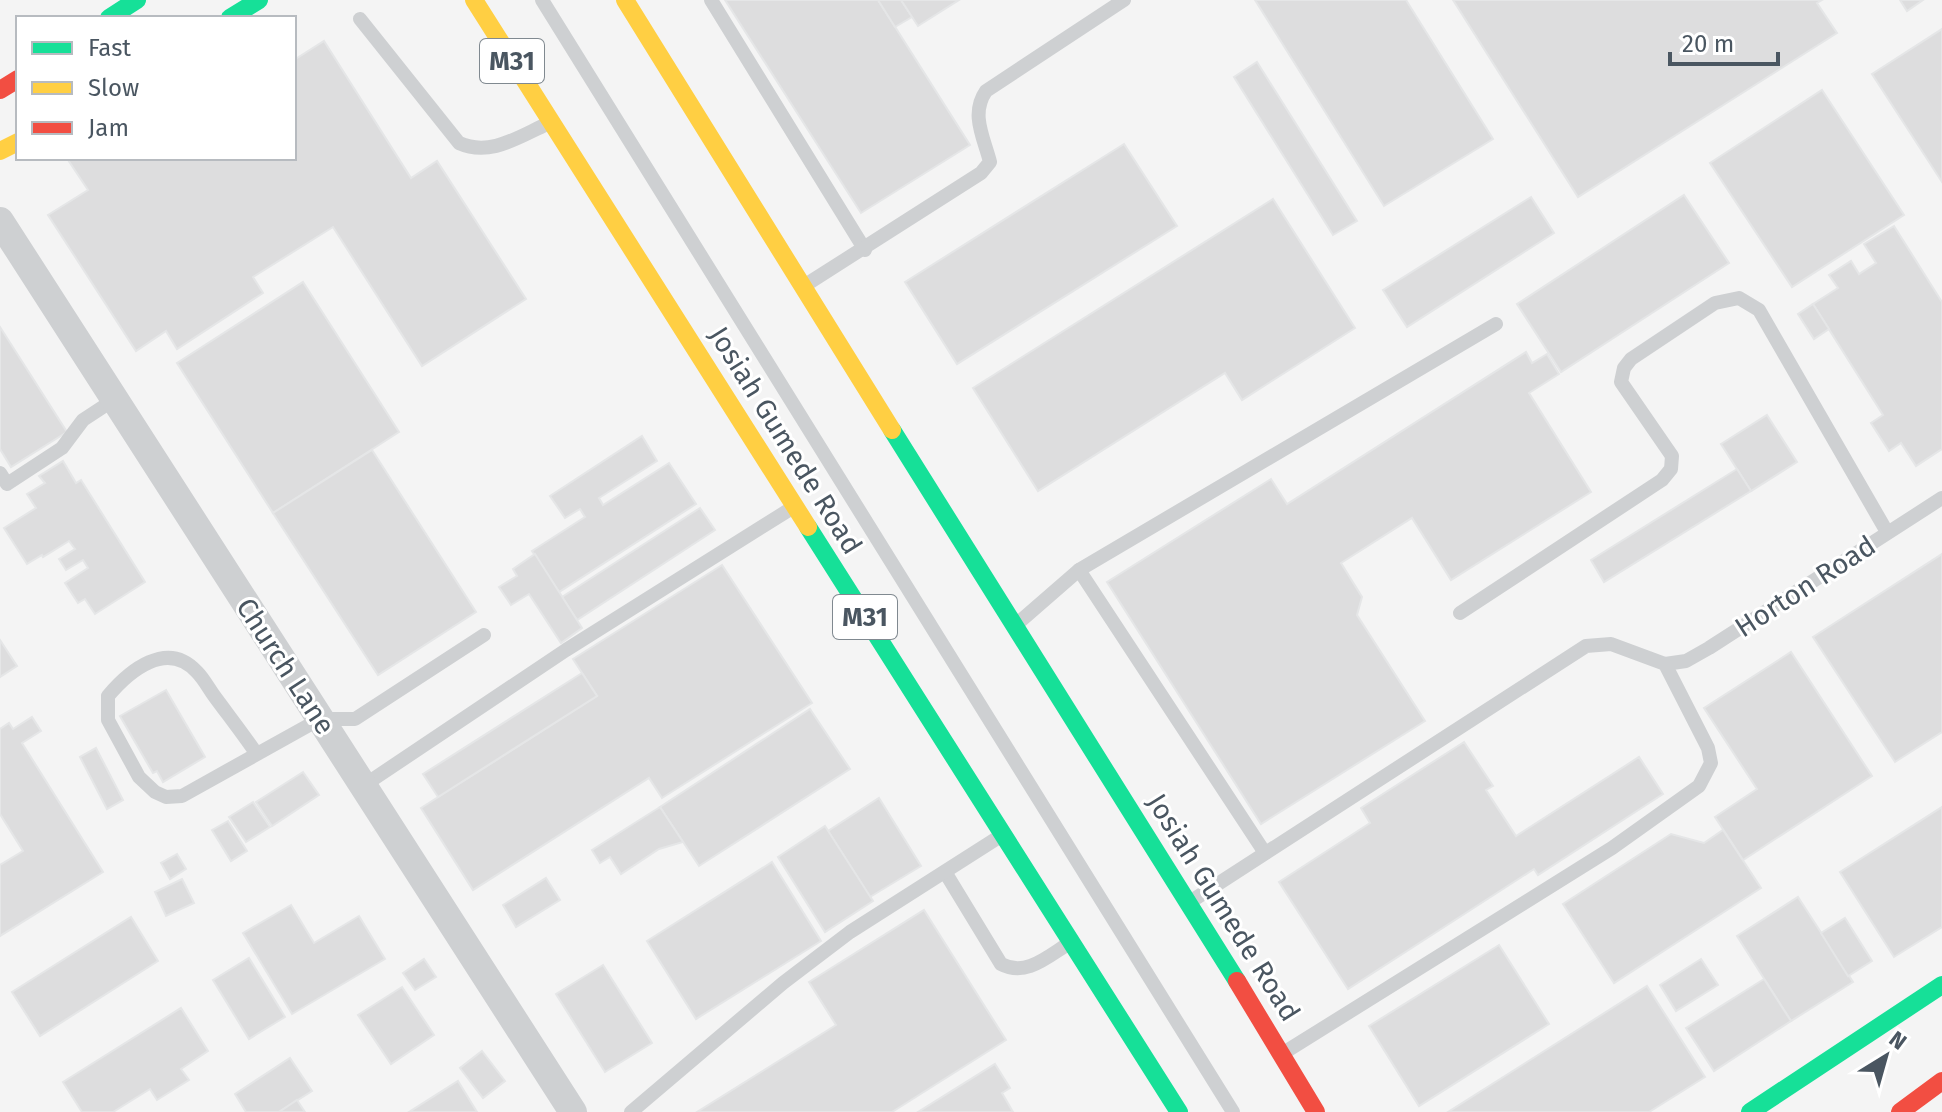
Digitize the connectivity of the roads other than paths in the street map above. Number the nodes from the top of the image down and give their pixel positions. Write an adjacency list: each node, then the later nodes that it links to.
1 (137, 0): 8 (main road)
2 (259, 0): 9 (main road)
3 (474, 0): 11 (main road, Josiah Gumede Road / M31)
4 (542, 0): 40 (lane)
5 (625, 0): 14 (main road, Josiah Gumede Road)
6 (711, 0): 13 (lane)
7 (1124, 0): 13 (lane)
8 (112, 16)
9 (233, 16)
10 (360, 19): 11 (lane)
11 (551, 122): 19 (main road, Josiah Gumede Road / M31)
12 (0, 221): 16 (street, Church Lane)
13 (865, 250): 14 (lane)
14 (804, 286): 23 (main road, Josiah Gumede Road)
15 (1496, 324): 21 (lane)
16 (115, 399): 17 (lane); 26 (street, Church Lane)
17 (0, 473)
18 (1942, 498): 20 (lane, Horton Road)
19 (795, 506): 28 (lane); 29 (main road, Josiah Gumede Road / M31)
20 (1887, 532): 22 (lane); 25 (lane, Horton Road)
21 (1079, 570): 23 (lane); 30 (lane)
22 (1460, 613)
23 (1014, 626): 32 (main road, Josiah Gumede Road)
24 (484, 635): 26 (lane)
25 (1665, 664): 30 (lane); 35 (lane)
26 (320, 719): 27 (lane); 28 (street, Church Lane)
27 (256, 753): 27 (lane)
28 (363, 786): 37 (street, Church Lane)
29 (1003, 834): 31 (lane); 33 (main road, Josiah Gumede Road / M31)
30 (1265, 853): 32 (lane)
31 (945, 872): 33 (lane); 38 (lane)
32 (1189, 902): 35 (main road, Josiah Gumede Road)
33 (1071, 942): 39 (main road, Josiah Gumede Road / M31)
34 (1942, 985): 42 (main road)
35 (1281, 1054): 41 (main road, Josiah Gumede Road)
36 (1942, 1081): 43 (main road)
37 (573, 1112)
38 (631, 1112)
39 (1179, 1112)
40 (1233, 1112)
41 (1316, 1112)
42 (1750, 1112)
43 (1900, 1112)

